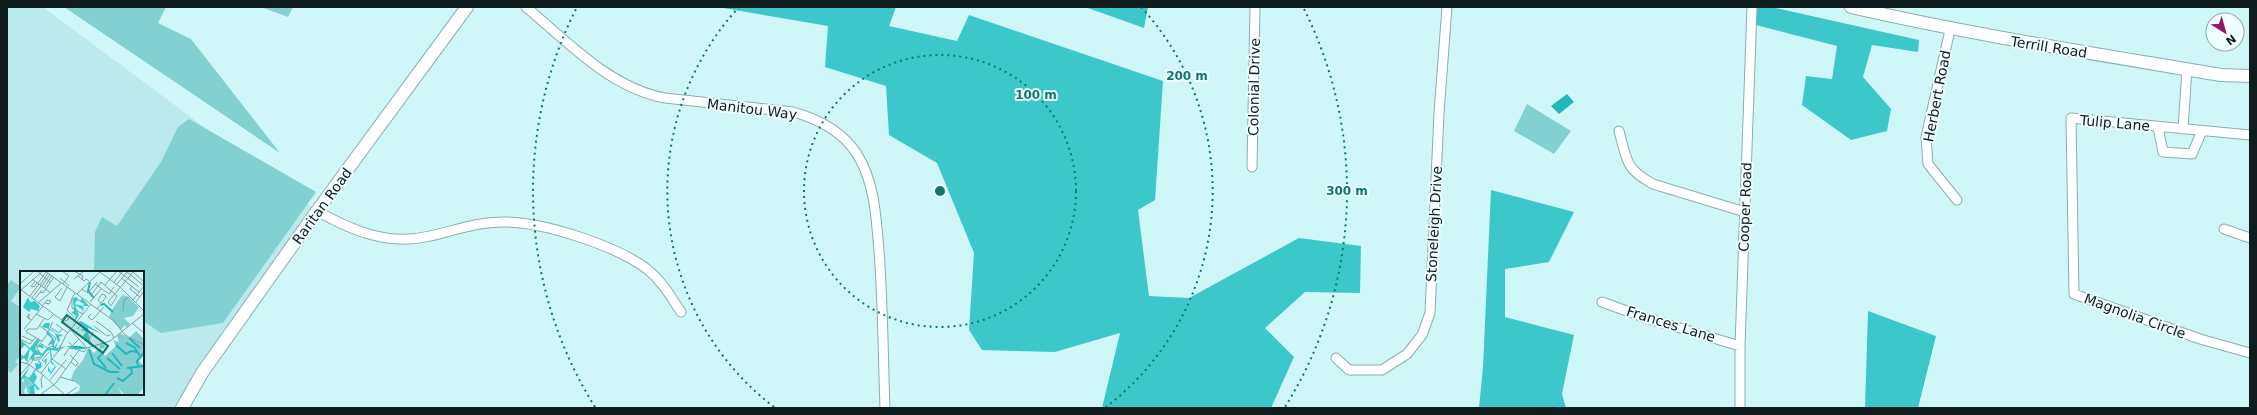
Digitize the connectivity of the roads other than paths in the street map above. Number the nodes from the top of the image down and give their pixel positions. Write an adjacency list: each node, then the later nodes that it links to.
1 (467, 7): 18 (street, Raritan Road)
2 (526, 7): 28 (street, Manitou Way)
3 (1254, 7): 16 (street, Colonial Drive)
4 (1447, 7): 26 (street, Stoneleigh Drive)
5 (1752, 7): 19 (street, Cooper Road)
6 (1851, 7): 7 (street, Terrill Road)
7 (1950, 30): 8 (street, Terrill Road); 17 (street, Herbert Road)
8 (2187, 69): 9 (street, Terrill Road); 12 (street)
9 (2250, 76)
10 (2071, 118): 11 (street, Tulip Lane); 25 (street, Magnolia Circle)
11 (2158, 127): 12 (street, Tulip Lane); 14 (street, Tulip Lane)
12 (2183, 129): 14 (street, Tulip Lane)
13 (1619, 131): 19 (street)
14 (2202, 131): 15 (street, Tulip Lane)
15 (2250, 135)
16 (1252, 167)
17 (1957, 200)
18 (317, 211): 23 (street); 27 (street, Raritan Road)
19 (1745, 212): 24 (street, Cooper Road)
20 (2224, 229): 21 (street)
21 (2250, 238)
22 (1602, 302): 24 (street, Frances Lane)
23 (681, 312)
24 (1740, 346): 29 (street, Cooper Road)
25 (2250, 352)
26 (1336, 358)
27 (182, 408)
28 (885, 408)
29 (1740, 408)

